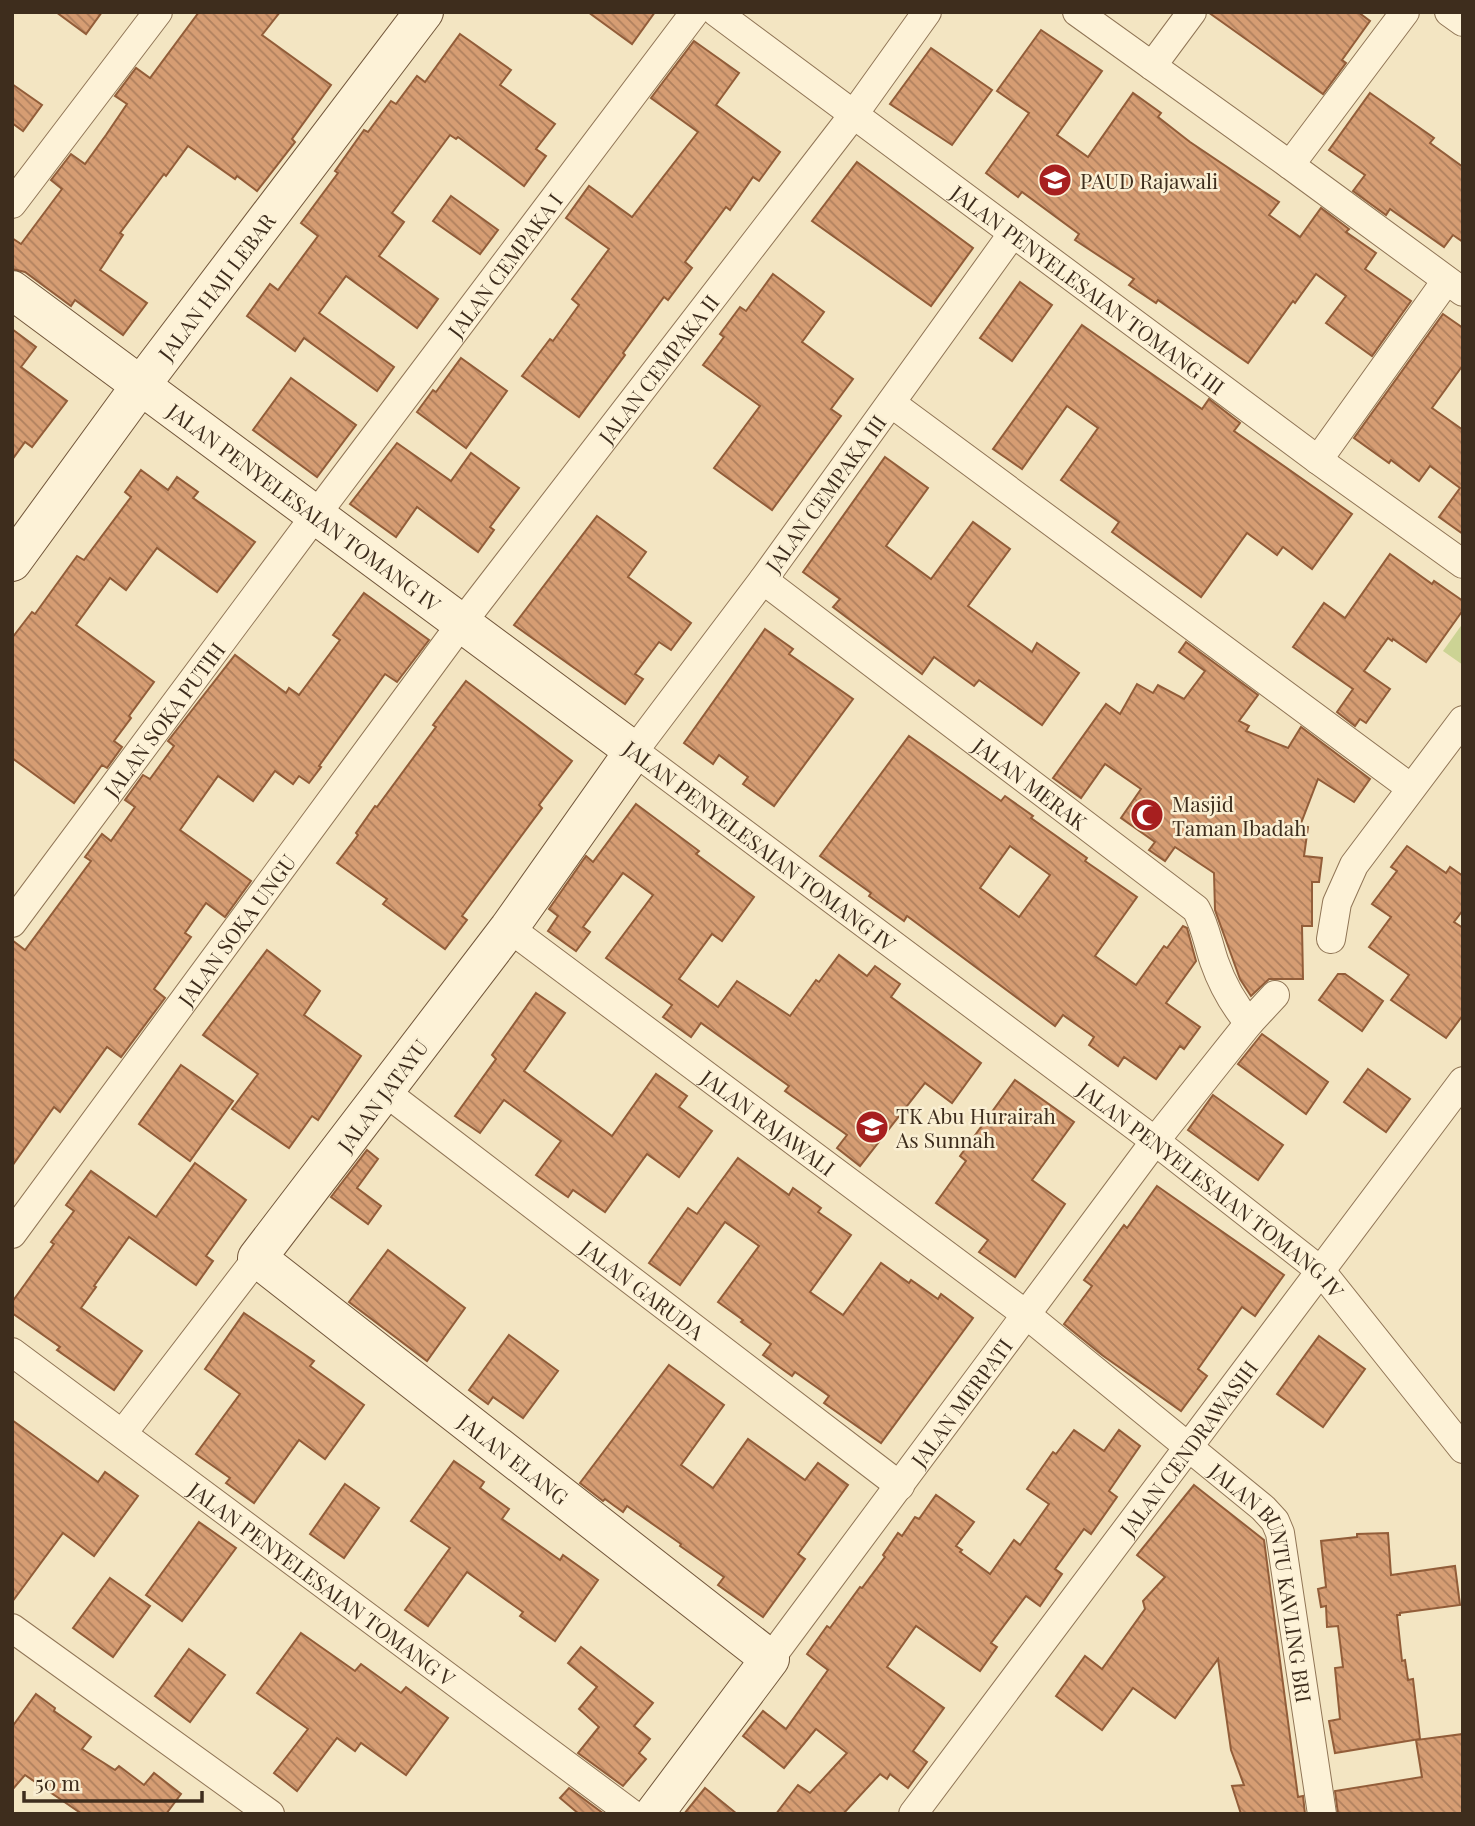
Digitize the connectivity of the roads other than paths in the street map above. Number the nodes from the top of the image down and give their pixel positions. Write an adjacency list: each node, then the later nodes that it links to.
1 (158, 12): 14 (street)
2 (424, 12): 18 (street, JALAN HAJI LEBAR)
3 (695, 12): 21 (street, JALAN CEMPAKA I)
4 (716, 12): 12 (street, JALAN PENYELESAIAN TOMANG III)
5 (927, 12): 12 (street)
6 (1077, 12): 11 (street)
7 (1192, 12): 11 (street)
8 (1405, 12): 13 (street)
9 (1449, 12): 10 (street)
10 (1463, 22)
11 (1152, 66): 13 (street)
12 (854, 114): 15 (street, JALAN PENYELESAIAN TOMANG III); 25 (street, JALAN CEMPAKA II)
13 (1290, 165): 16 (street)
14 (12, 204)
15 (1013, 233): 19 (street, JALAN CEMPAKA III); 20 (street, JALAN PENYELESAIAN TOMANG III)
16 (1455, 287): 20 (street)
17 (12, 290): 18 (street, JALAN PENYELESAIAN TOMANG IV)
18 (141, 385): 21 (street, JALAN PENYELESAIAN TOMANG IV); 22 (street, JALAN HAJI LEBAR)
19 (891, 403): 24 (street, JALAN CEMPAKA III); 28 (street)
20 (1318, 460): 23 (street, JALAN PENYELESAIAN TOMANG III)
21 (315, 516): 25 (street, JALAN PENYELESAIAN TOMANG IV); 29 (street, JALAN SOKA PUTIH)
22 (12, 562)
23 (1463, 564)
24 (763, 580): 27 (street, JALAN CEMPAKA III); 33 (street, JALAN MERAK)
25 (461, 624): 27 (street, JALAN PENYELESAIAN TOMANG IV); 37 (street, JALAN SOKA UNGU)
26 (1463, 720): 28 (street)
27 (634, 751): 30 (street, JALAN JATAYU); 36 (street, JALAN PENYELESAIAN TOMANG IV)
28 (1411, 788): 31 (street)
29 (12, 923)
30 (509, 928): 35 (street, JALAN JATAYU); 40 (street, JALAN RAJAWALI)
31 (1331, 939)
32 (1275, 995): 33 (street, JALAN MERPATI)
33 (1249, 1023): 36 (street, JALAN MERPATI)
34 (1463, 1081): 39 (street, JALAN CENDRAWASIH)
35 (384, 1091): 38 (street, JALAN JATAYU); 45 (street, JALAN GARUDA)
36 (1155, 1141): 39 (street, JALAN PENYELESAIAN TOMANG IV); 40 (street, JALAN MERPATI)
37 (12, 1234)
38 (257, 1258): 42 (street, JALAN JATAYU); 47 (street, JALAN ELANG)
39 (1321, 1271): 43 (street, JALAN CENDRAWASIH); 44 (street, JALAN PENYELESAIAN TOMANG IV)
40 (1028, 1316): 43 (street, JALAN BUNTU KAVLING BRI); 45 (street, JALAN MERPATI)
41 (12, 1352): 42 (street, JALAN PENYELESAIAN TOMANG V)
42 (123, 1433): 49 (street, JALAN PENYELESAIAN TOMANG V)
43 (1188, 1446): 51 (street, JALAN CENDRAWASIH); 52 (street, JALAN BUNTU KAVLING BRI)
44 (1463, 1449)
45 (900, 1486): 47 (street, JALAN MERPATI)
46 (12, 1628): 48 (street)
47 (771, 1659): 50 (street, JALAN MERPATI)
48 (270, 1814)
49 (632, 1814)
50 (654, 1814)
51 (913, 1814)
52 (1322, 1814)

